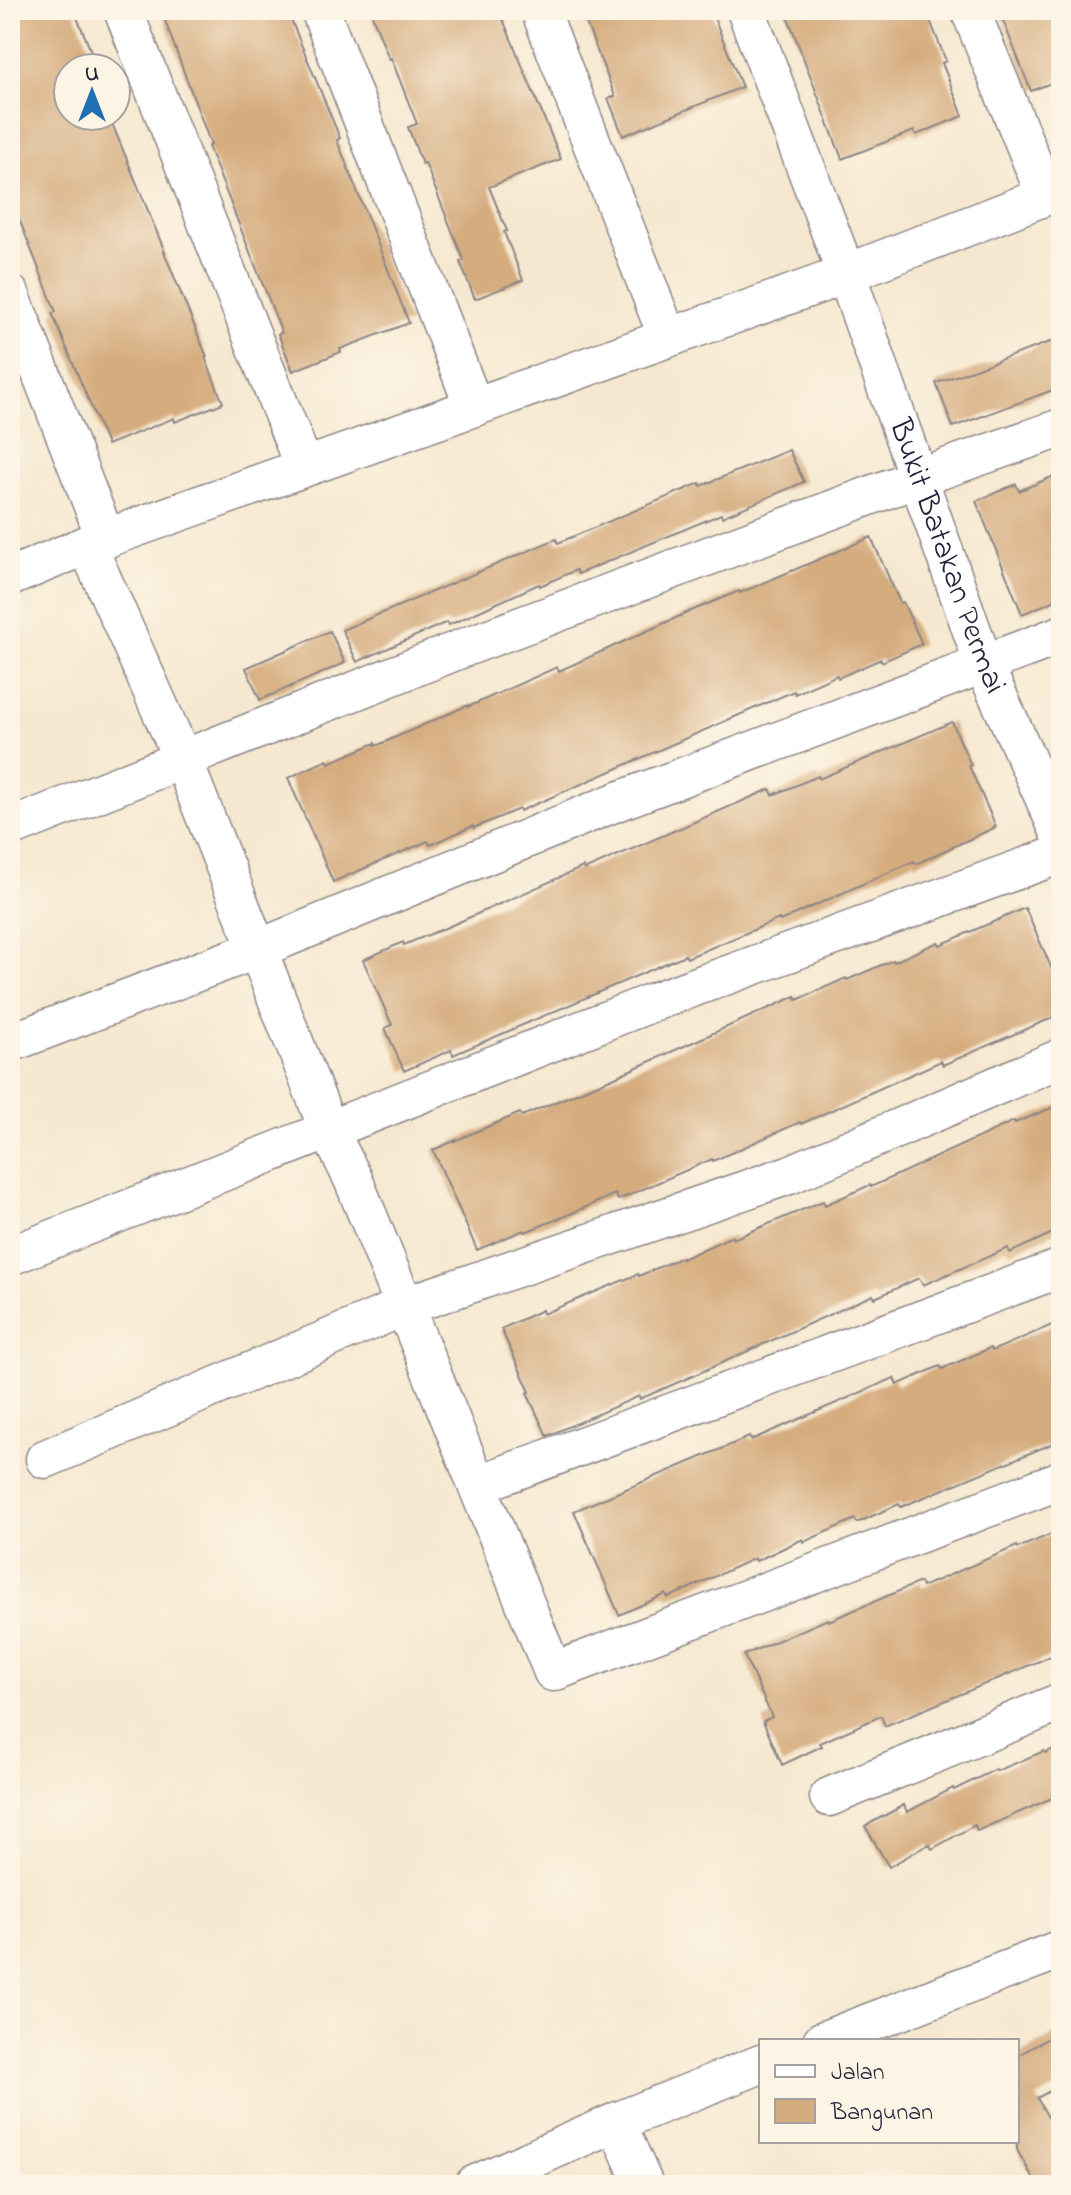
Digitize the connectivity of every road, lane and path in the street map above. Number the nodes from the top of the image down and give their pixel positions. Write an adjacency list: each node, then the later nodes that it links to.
1 (123, 10): 12 (street)
2 (320, 10): 10 (street)
3 (540, 10): 9 (street)
4 (746, 10): 7 (street, Bukit Batakan Permai)
5 (970, 10): 6 (street)
6 (1053, 193): 7 (street)
7 (846, 273): 9 (street); 13 (street, Bukit Batakan Permai)
8 (10, 294): 14 (street)
9 (668, 338): 10 (street)
10 (474, 407): 12 (street)
11 (1061, 428): 13 (street)
12 (304, 467): 14 (street)
13 (917, 478): 17 (street, Bukit Batakan Permai); 18 (street)
14 (96, 542): 15 (street); 18 (street)
15 (10, 577)
16 (1061, 635): 17 (street)
17 (984, 665): 20 (street, Bukit Batakan Permai); 22 (street)
18 (183, 760): 19 (street); 22 (street)
19 (10, 828)
20 (1061, 835)
21 (1061, 854): 25 (street)
22 (258, 949): 23 (street); 25 (street)
23 (10, 1043)
24 (1061, 1058): 28 (street)
25 (329, 1131): 26 (street); 28 (street)
26 (10, 1256)
27 (1061, 1268): 31 (street)
28 (405, 1306): 29 (street); 31 (street)
29 (45, 1459)
30 (1061, 1480): 31 (street)
31 (477, 1485)
32 (1061, 1702): 33 (street)
33 (829, 1797)
34 (1061, 1949): 35 (street)
35 (827, 2039)
36 (759, 2065): 37 (street)
37 (616, 2122): 38 (street); 39 (street)
38 (474, 2185)
39 (644, 2185)

